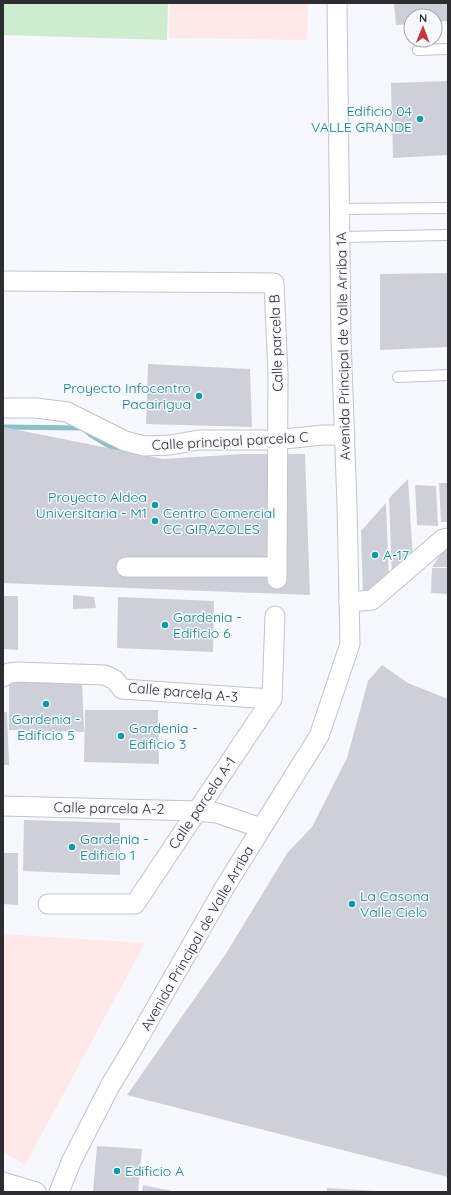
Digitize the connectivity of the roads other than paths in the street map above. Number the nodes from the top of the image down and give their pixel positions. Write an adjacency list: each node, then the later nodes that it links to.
1 (337, 3): 5 (street, Avenida Principal de Valle Arriba 1A)
2 (448, 49): 3 (lane)
3 (418, 50)
4 (448, 208): 5 (lane)
5 (340, 209): 7 (street, Avenida Principal de Valle Arriba 1A)
6 (448, 235): 7 (lane)
7 (341, 237): 12 (street, Avenida Principal de Valle Arriba 1A)
8 (3, 281): 13 (street, Calle parcela B)
9 (448, 375): 10 (lane)
10 (398, 376)
11 (3, 408): 13 (street, Calle principal parcela C)
12 (345, 435): 13 (street, Calle principal parcela C); 16 (street, Avenida Principal de Valle Arriba 1A)
13 (277, 440): 15 (street, Calle parcela B)
14 (448, 538): 16 (street)
15 (126, 567)
16 (350, 602): 19 (street, Avenida Principal de Valle Arriba 1A)
17 (275, 616): 20 (street)
18 (3, 677): 20 (street, Calle parcela A-3)
19 (336, 686): 23 (street, Avenida Principal de Valle Arriba)
20 (272, 699): 22 (street, Calle parcela A-1)
21 (3, 806): 22 (street, Calle parcela A-2)
22 (197, 811): 23 (street, Calle parcela A-2); 24 (street, Calle parcela A-1)
23 (261, 828): 27 (street, Avenida Principal de Valle Arriba)
24 (48, 904)
25 (3, 1182): 26 (street)
26 (36, 1192)
27 (59, 1192)

